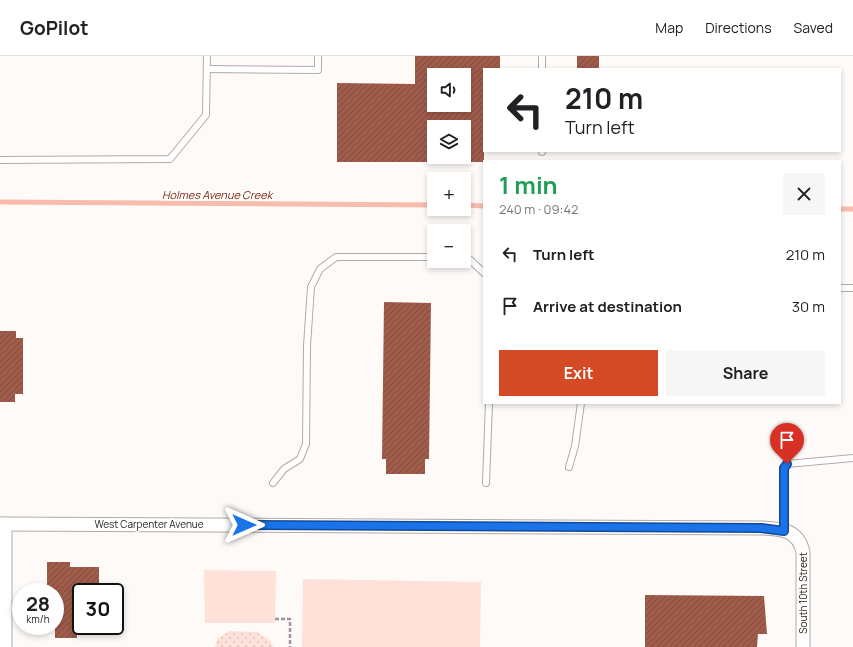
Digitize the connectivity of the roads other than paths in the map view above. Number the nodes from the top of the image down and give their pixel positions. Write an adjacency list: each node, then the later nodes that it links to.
1 (207, 56): 5 (lane)
2 (318, 56): 5 (lane)
3 (542, 56): 4 (lane)
4 (542, 68)
5 (207, 69): 6 (lane)
6 (0, 160)
7 (427, 257): 16 (lane)
8 (471, 261): 9 (lane)
9 (483, 272)
10 (841, 288): 11 (lane)
11 (853, 288)
12 (489, 404): 17 (lane)
13 (581, 404): 15 (lane)
14 (853, 458): 19 (lane)
15 (569, 467)
16 (273, 483)
17 (486, 483)
18 (3, 524): 19 (street, West Carpenter Avenue); 21 (street)
19 (784, 531): 20 (street, West Carpenter Avenue)
20 (799, 540): 22 (street, South 10th Street)
21 (5, 647)
22 (803, 647)

